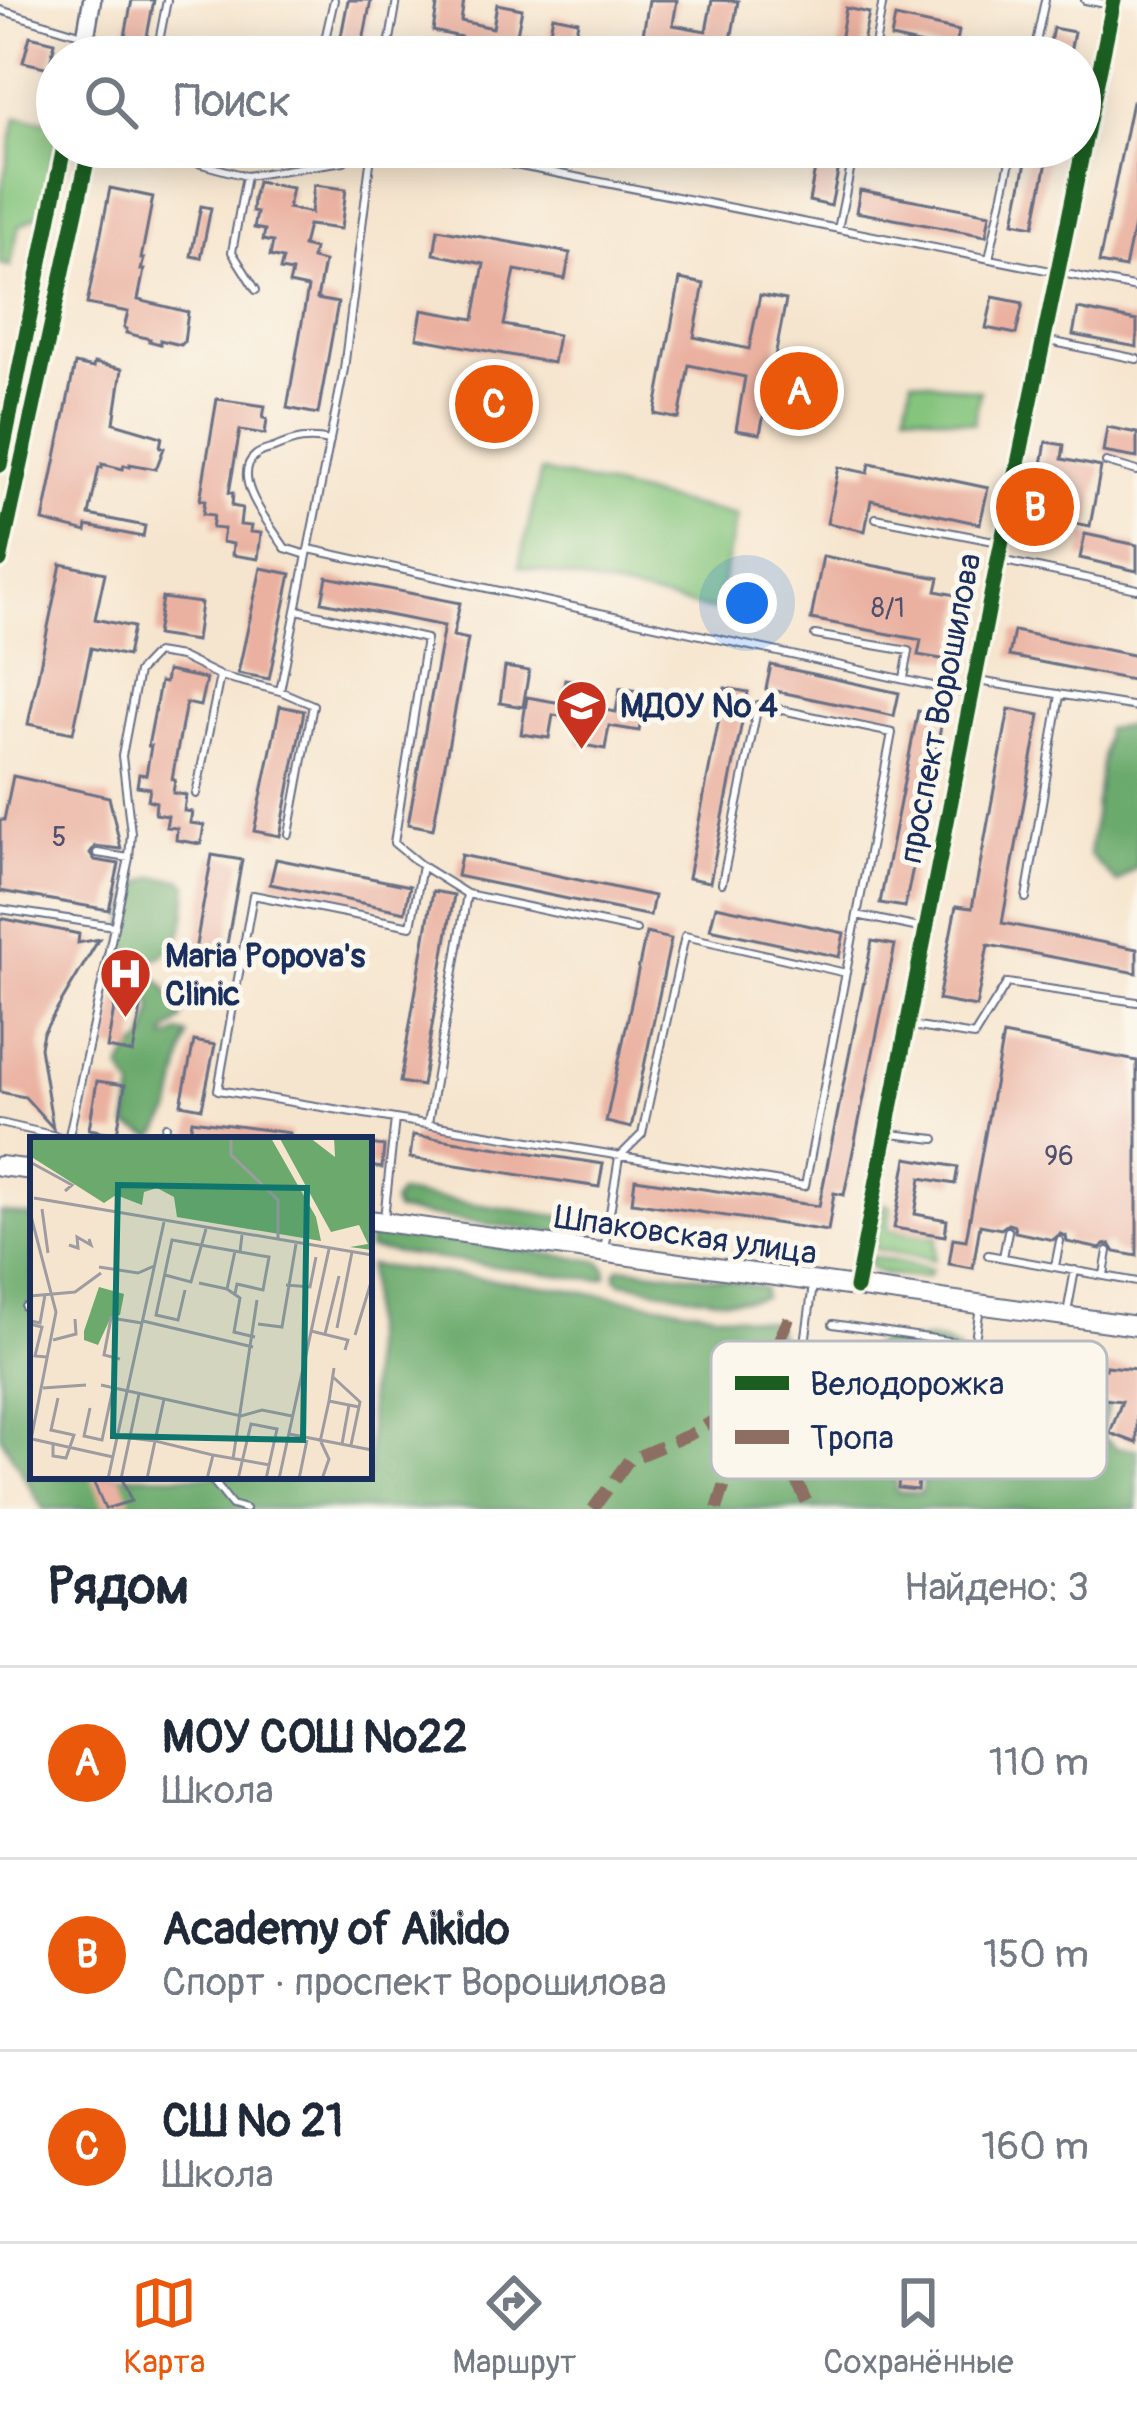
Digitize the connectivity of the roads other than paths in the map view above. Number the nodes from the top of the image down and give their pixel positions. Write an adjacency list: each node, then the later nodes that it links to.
1 (92, 0): 10 (street)
2 (167, 0): 11 (lane)
3 (334, 0): 12 (lane)
4 (397, 0): 13 (lane)
5 (883, 0): 14 (lane)
6 (1045, 0): 15 (lane)
7 (1085, 0): 8 (lane)
8 (1113, 3): 16 (street, проспект Ворошилова)
9 (0, 10): 10 (lane)
10 (86, 36)
11 (160, 36)
12 (326, 36)
13 (391, 36)
14 (877, 36)
15 (1037, 36)
16 (1101, 62)
17 (59, 168): 33 (street)
18 (216, 168): 25 (lane)
19 (298, 168): 25 (lane)
20 (369, 168): 34 (lane)
21 (529, 168): 26 (lane)
22 (851, 168): 26 (lane)
23 (1008, 168): 27 (lane)
24 (1079, 168): 28 (street, проспект Ворошилова)
25 (246, 176): 30 (lane)
26 (838, 230): 27 (lane)
27 (988, 259): 28 (lane)
28 (1058, 273): 29 (lane); 31 (street, проспект Ворошилова)
29 (1137, 288)
30 (256, 290)
31 (1045, 340): 32 (lane); 39 (street, проспект Ворошилова)
32 (1137, 359)
33 (9, 374): 36 (street)
34 (330, 441): 40 (lane); 40 (lane)
35 (1106, 462): 37 (lane)
36 (0, 465)
37 (1137, 471)
38 (876, 518): 39 (lane)
39 (1000, 551): 41 (lane); 46 (street, проспект Ворошилова)
40 (308, 552): 42 (lane); 45 (lane)
41 (1137, 589)
42 (297, 610): 47 (lane); 54 (lane)
43 (815, 635): 45 (lane)
44 (220, 676): 47 (lane); 50 (lane); 53 (lane)
45 (904, 679): 46 (lane)
46 (974, 688): 48 (lane); 61 (street, проспект Ворошилова)
47 (280, 691): 51 (lane)
48 (1060, 695): 49 (lane); 57 (lane)
49 (1137, 707)
50 (196, 794)
51 (289, 834)
52 (97, 853): 53 (lane)
53 (129, 858): 60 (lane)
54 (422, 866): 56 (lane); 66 (lane)
55 (722, 883): 59 (lane)
56 (467, 894): 62 (lane); 68 (lane)
57 (1026, 898)
58 (0, 909): 60 (lane)
59 (857, 915): 61 (lane); 63 (lane)
60 (114, 926): 72 (lane)
61 (926, 929): 65 (street, проспект Ворошилова)
62 (636, 930)
63 (846, 973): 75 (lane); 75 (lane)
64 (1137, 1002): 65 (lane)
65 (908, 1025): 70 (street, проспект Ворошилова)
66 (395, 1119): 68 (lane); 78 (lane)
67 (0, 1123): 71 (lane)
68 (428, 1124): 75 (lane)
69 (166, 1126): 73 (lane)
70 (887, 1134): 74 (lane); 90 (street, проспект Ворошилова)
71 (60, 1137)
72 (69, 1137)
73 (163, 1137)
74 (935, 1139)
75 (620, 1157): 82 (lane)
76 (0, 1166): 77 (main road)
77 (30, 1171)
78 (376, 1221): 82 (main road, Шпаковская улица)
79 (1008, 1231): 84 (lane)
80 (1060, 1241): 85 (lane)
81 (1108, 1250): 87 (lane)
82 (603, 1253): 88 (main road, Шпаковская улица)
83 (988, 1255): 84 (lane)
84 (1003, 1257): 85 (lane)
85 (1055, 1266): 86 (lane)
86 (1075, 1270): 87 (lane); 94 (lane)
87 (1104, 1276): 89 (lane)
88 (814, 1282): 90 (main road, Шпаковская улица); 97 (lane)
89 (1137, 1282)
90 (856, 1288): 91 (main road, Шпаковская улица)
91 (981, 1304): 94 (main road, Шпаковская улица); 99 (lane)
92 (25, 1307): 93 (lane)
93 (30, 1311)
94 (1066, 1316): 96 (main road, Шпаковская улица)
95 (833, 1324): 98 (lane)
96 (1137, 1326)
97 (806, 1341)
98 (948, 1341)
99 (976, 1341)
100 (211, 1479): 101 (lane)
101 (245, 1509)

